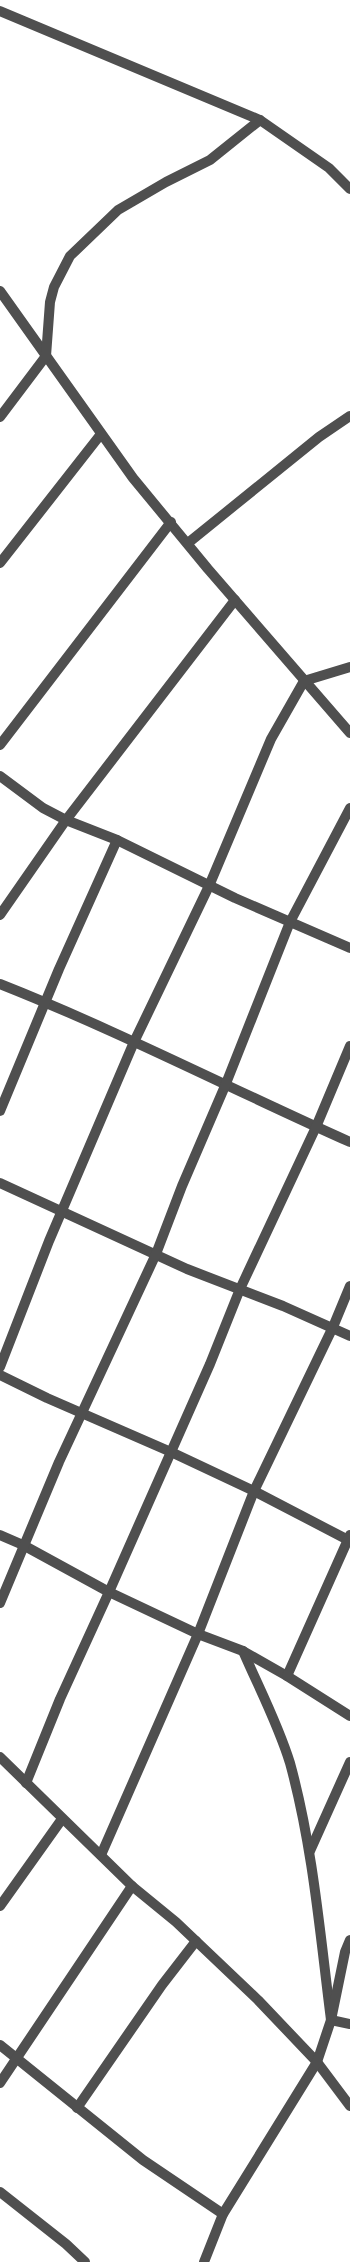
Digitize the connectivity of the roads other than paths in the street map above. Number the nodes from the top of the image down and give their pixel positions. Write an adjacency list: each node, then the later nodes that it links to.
1 (0, 11): 2 (street)
2 (260, 120): 3 (street); 5 (street)
3 (350, 189)
4 (0, 292): 5 (street)
5 (46, 356): 7 (street); 8 (street)
6 (350, 416): 10 (street)
7 (0, 417)
8 (101, 434): 9 (street); 11 (street)
9 (171, 522): 10 (street); 16 (street)
10 (188, 543): 12 (street)
11 (0, 563)
12 (235, 600): 14 (street); 19 (street)
13 (350, 667): 14 (street)
14 (304, 682): 15 (street); 21 (street)
15 (350, 733)
16 (0, 745)
17 (0, 776): 19 (street)
18 (350, 808): 23 (street)
19 (66, 820): 20 (street); 22 (street)
20 (117, 840): 21 (street); 26 (street)
21 (209, 886): 23 (street); 27 (street)
22 (0, 915)
23 (290, 922): 24 (street); 29 (street)
24 (350, 948)
25 (0, 984): 26 (street)
26 (46, 1004): 27 (street); 30 (street)
27 (134, 1042): 29 (street); 34 (street)
28 (350, 1046): 31 (street)
29 (225, 1086): 31 (street); 35 (street)
30 (0, 1111)
31 (316, 1127): 32 (street); 37 (street)
32 (350, 1142)
33 (0, 1183): 34 (street)
34 (63, 1212): 35 (street); 40 (street)
35 (156, 1254): 37 (street); 42 (street)
36 (350, 1286): 38 (street)
37 (240, 1290): 38 (street); 43 (street)
38 (333, 1327): 39 (street); 44 (street)
39 (350, 1336)
40 (0, 1367)
41 (0, 1374): 42 (street)
42 (82, 1414): 43 (street); 47 (street)
43 (171, 1452): 44 (street); 48 (street)
44 (254, 1491): 46 (street); 50 (street)
45 (0, 1535): 47 (street)
46 (349, 1539): 52 (street)
47 (23, 1545): 48 (street); 49 (street)
48 (109, 1592): 50 (street); 56 (street)
49 (0, 1602)
50 (198, 1634): 51 (street); 59 (street)
51 (243, 1651): 52 (street); 58 (street)
52 (287, 1676): 53 (street)
53 (350, 1716)
54 (0, 1758): 56 (street)
55 (350, 1762): 58 (street)
56 (26, 1783): 57 (street)
57 (62, 1819): 59 (street); 61 (street)
58 (310, 1850): 64 (street)
59 (102, 1855): 60 (street)
60 (132, 1886): 63 (street); 67 (street)
61 (0, 1906)
62 (350, 1940): 64 (street)
63 (196, 1941): 68 (street); 71 (street)
64 (331, 2020): 65 (street); 68 (street)
65 (350, 2024)
66 (0, 2045): 67 (street)
67 (17, 2058): 69 (street); 71 (street)
68 (317, 2062): 70 (street); 73 (street)
69 (0, 2083)
70 (350, 2107)
71 (77, 2108): 73 (street)
72 (0, 2192): 74 (street)
73 (223, 2214): 75 (street)
74 (85, 2262)
75 (204, 2262)

